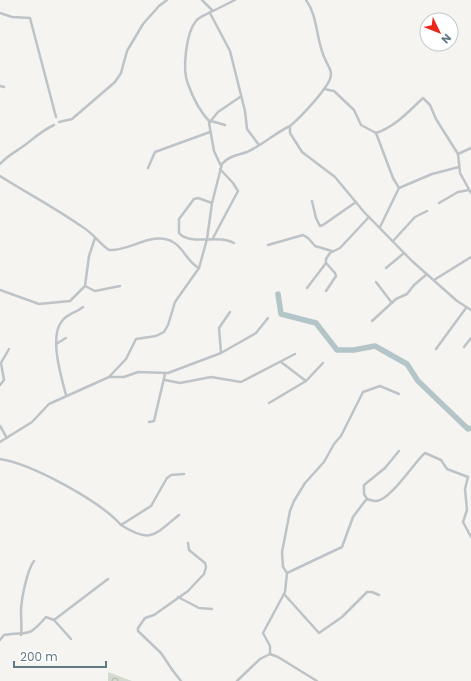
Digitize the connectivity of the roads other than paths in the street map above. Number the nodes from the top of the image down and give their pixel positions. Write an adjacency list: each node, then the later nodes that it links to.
1 (167, 0): 13 (street)
2 (202, 0): 5 (street)
3 (235, 0): 5 (street)
4 (306, 0): 9 (street)
5 (211, 12): 10 (street); 12 (street)
6 (0, 13): 11 (street)
7 (0, 86): 8 (street)
8 (4, 87)
9 (324, 89): 16 (street); 18 (street)
10 (240, 97): 12 (street); 19 (street)
11 (56, 117)
12 (210, 121): 15 (street); 17 (street)
13 (59, 122)
14 (54, 126): 22 (street)
15 (225, 126)
16 (290, 126): 19 (street); 31 (street)
17 (210, 132): 24 (street); 25 (street)
18 (376, 133): 21 (street); 27 (street)
19 (259, 144): 25 (street)
20 (471, 148): 21 (street)
21 (458, 154): 23 (street)
22 (0, 164)
23 (459, 167): 27 (street); 28 (street)
24 (148, 168)
25 (220, 168): 32 (street); 38 (street)
26 (0, 176): 37 (street)
27 (399, 188): 36 (street)
28 (469, 190): 29 (street); 33 (street)
29 (471, 193)
30 (312, 201): 31 (street)
31 (356, 202): 35 (street)
32 (212, 203): 39 (street); 39 (street)
33 (439, 203)
34 (427, 211): 40 (street)
35 (369, 217): 36 (street); 43 (street)
36 (380, 227): 40 (street)
37 (95, 238): 47 (street); 52 (street)
38 (213, 238): 39 (street); 41 (street)
39 (207, 239): 47 (street)
40 (393, 241): 44 (street)
41 (234, 242)
42 (268, 245): 43 (street)
43 (332, 251): 46 (street)
44 (404, 253): 48 (street); 49 (street)
45 (471, 257): 50 (street)
46 (326, 263): 54 (street); 56 (street)
47 (199, 268): 76 (street)
48 (386, 268)
49 (428, 274): 50 (street); 57 (street)
50 (434, 280): 59 (street)
51 (376, 282): 57 (street)
52 (85, 286): 53 (street); 55 (street)
53 (120, 286)
54 (307, 288)
55 (0, 290)
56 (326, 291)
57 (392, 303): 63 (street)
58 (83, 307): 66 (street)
59 (466, 308): 60 (street); 69 (street)
60 (471, 310)
61 (230, 312): 70 (street)
62 (268, 318): 70 (street)
63 (372, 321)
64 (66, 338): 66 (street)
65 (471, 338): 67 (street)
66 (56, 344): 81 (street)
67 (464, 347)
68 (9, 349): 72 (street)
69 (436, 349)
70 (222, 353): 75 (street)
71 (295, 354): 73 (street)
72 (1, 362): 79 (street)
73 (281, 362): 77 (street); 78 (street)
74 (323, 363): 78 (street)
75 (165, 374): 76 (street); 77 (street)
76 (109, 377): 81 (street)
77 (164, 380): 83 (street)
78 (306, 381): 82 (street)
79 (0, 385)
80 (398, 394): 96 (street)
81 (66, 395): 85 (street)
82 (269, 403)
83 (149, 422)
84 (0, 426): 85 (street)
85 (7, 438): 86 (street)
86 (0, 442)
87 (399, 451): 90 (street)
88 (0, 459): 92 (street)
89 (184, 474): 92 (street)
90 (367, 499): 93 (street); 96 (street)
91 (179, 515): 92 (street)
92 (121, 525)
93 (471, 537)
94 (188, 543): 100 (street)
95 (34, 561): 103 (street)
96 (287, 573): 98 (street)
97 (108, 579): 102 (street)
98 (284, 594): 99 (street); 106 (street)
99 (379, 595)
100 (178, 597): 101 (street); 107 (street)
101 (212, 609)
102 (54, 620): 103 (street); 105 (street)
103 (21, 635): 104 (street)
104 (0, 640)
105 (71, 640)
106 (270, 654): 108 (street); 109 (street)
107 (181, 681)
108 (237, 681)
109 (317, 681)

